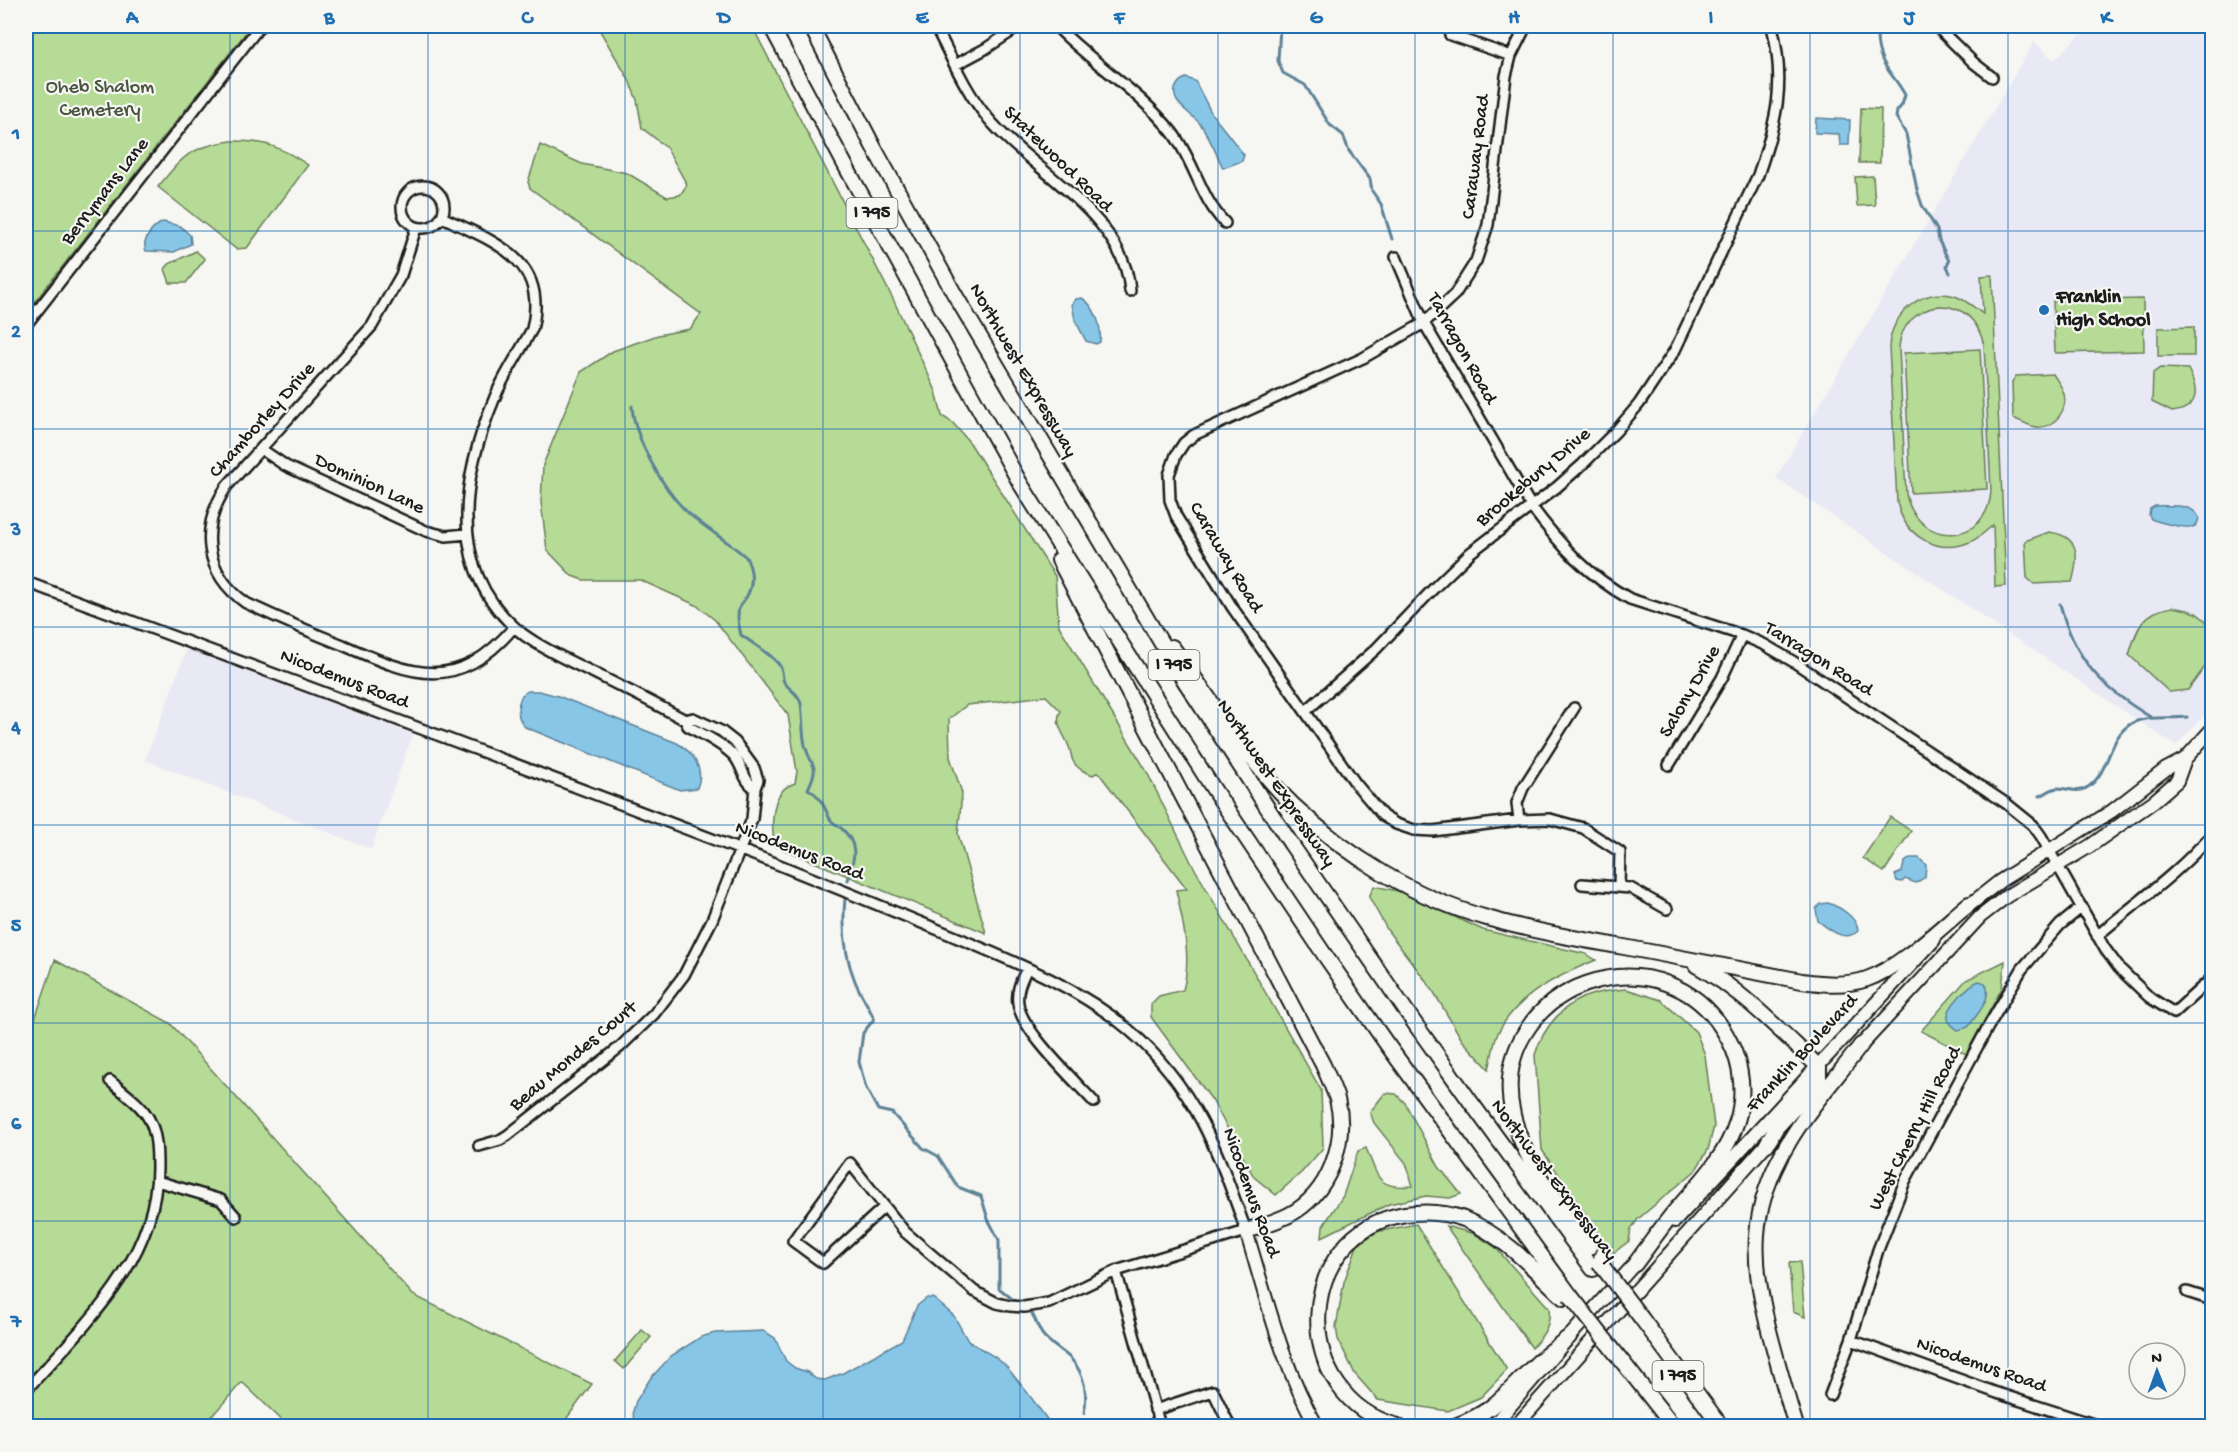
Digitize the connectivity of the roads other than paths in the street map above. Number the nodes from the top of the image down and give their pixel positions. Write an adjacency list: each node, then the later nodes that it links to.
1 (260, 26): 20 (street, Berrymans Lane)
2 (771, 26): 22 (highway, I 795)
3 (811, 26): 26 (highway, Northwest Expressway / I 795)
4 (935, 26): 12 (street, Statewood Road)
5 (1020, 26): 12 (street)
6 (1056, 26): 15 (street)
7 (1526, 26): 11 (street, Caraway Road)
8 (1772, 26): 23 (street, Brookebury Drive)
9 (1936, 26): 13 (street)
10 (1450, 35): 11 (street)
11 (1511, 56): 19 (street, Caraway Road)
12 (955, 65): 18 (street, Statewood Road)
13 (1992, 77)
14 (442, 217): 16 (street); 16 (street); 24 (street)
15 (1225, 224)
16 (416, 228): 21 (street, Chamborley Drive)
17 (1396, 257): 19 (street, Tarragon Road)
18 (1130, 291)
19 (1424, 323): 23 (street, Tarragon Road); 30 (street, Caraway Road)
20 (26, 325)
21 (261, 449): 24 (street, Dominion Lane); 27 (street, Chamborley Drive)
22 (1020, 483): 57 (highway); 62 (highway, I 795)
23 (1531, 506): 28 (street, Tarragon Road); 30 (street, Brookebury Drive)
24 (466, 534): 27 (street)
25 (26, 582): 36 (street, Nicodemus Road)
26 (1125, 586): 45 (highway); 59 (highway, Northwest Expressway / I 795)
27 (514, 627): 36 (street)
28 (1742, 635): 33 (street, Salony Drive); 37 (street, Tarragon Road)
29 (1574, 708): 34 (street)
30 (1306, 711): 34 (street, Caraway Road)
31 (2212, 729): 32 (main road, Franklin Boulevard)
32 (2185, 759): 37 (main road, Franklin Boulevard); 38 (main road, Franklin Boulevard)
33 (1669, 765)
34 (1520, 820): 40 (street, Caraway Road)
35 (2212, 834): 44 (street)
36 (741, 850): 46 (street, Nicodemus Road); 53 (street, Beau Mondes Court)
37 (2049, 850): 38 (street, Tarragon Road); 41 (main road, Franklin Boulevard)
38 (2057, 864): 42 (street, Tarragon Road); 48 (main road, Franklin Boulevard)
39 (1582, 884): 40 (street)
40 (1619, 886): 43 (street)
41 (1969, 904): 45 (highway); 49 (main road, Franklin Boulevard)
42 (2082, 907): 44 (street, Tarragon Road); 65 (street, West Cherry Hill Road)
43 (1666, 909)
44 (2097, 936): 47 (street, Tarragon Road)
45 (1683, 958): 49 (highway)
46 (1027, 968): 51 (street); 57 (street, Nicodemus Road)
47 (2212, 978)
48 (1861, 1045): 52 (main road, Franklin Boulevard); 78 (highway)
49 (1819, 1067): 52 (highway); 58 (main road, Franklin Boulevard)
50 (110, 1081): 54 (street)
51 (1094, 1102)
52 (1767, 1144): 75 (main road, Franklin Boulevard)
53 (479, 1146)
54 (157, 1181): 56 (street); 66 (street)
55 (884, 1207): 55 (street); 60 (street)
56 (236, 1217)
57 (1245, 1231): 60 (street); 71 (main road, Nicodemus Road)
58 (1635, 1264): 59 (highway); 64 (main road, Franklin Boulevard)
59 (1596, 1265): 77 (highway, Northwest Expressway / I 795)
60 (1116, 1271): 68 (street)
61 (2187, 1292): 63 (street)
62 (1568, 1298): 72 (highway); 76 (highway, I 795, bridge)
63 (2212, 1300)
64 (1569, 1337): 73 (highway); 74 (main road, Franklin Boulevard)
65 (1851, 1340): 67 (street, West Cherry Hill Road); 79 (street, Nicodemus Road)
66 (26, 1390)
67 (1830, 1395)
68 (1155, 1410): 69 (street); 70 (street)
69 (1160, 1426)
70 (1230, 1426)
71 (1317, 1426)
72 (1398, 1426)
73 (1455, 1426)
74 (1493, 1426)
75 (1516, 1426)
76 (1673, 1426)
77 (1720, 1426)
78 (1796, 1426)
79 (2099, 1426)

